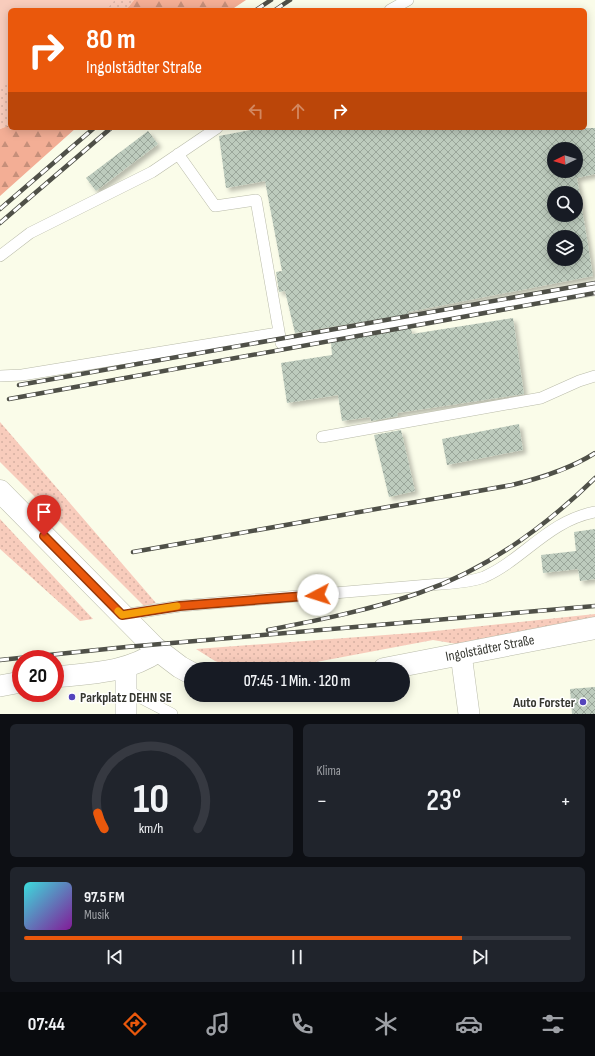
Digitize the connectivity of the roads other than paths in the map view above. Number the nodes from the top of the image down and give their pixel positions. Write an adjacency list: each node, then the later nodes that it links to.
1 (408, 0): 2 (lane)
2 (394, 8)
3 (214, 130): 4 (lane)
4 (178, 154): 5 (lane); 7 (lane)
5 (0, 256)
6 (595, 290): 7 (lane)
7 (278, 333): 8 (lane)
8 (0, 376)
9 (595, 376): 10 (lane)
10 (322, 437)
11 (0, 490): 13 (street)
12 (595, 512): 13 (lane)
13 (122, 615): 15 (street)
14 (595, 628): 16 (street, Ingolstädter Straße)
15 (159, 651): 18 (street); 19 (street)
16 (461, 654): 17 (street, Ingolstädter Straße); 26 (street)
17 (410, 664)
18 (126, 668): 20 (street); 23 (street)
19 (184, 669)
20 (64, 676)
21 (12, 684): 22 (street)
22 (0, 686)
23 (126, 690): 24 (street); 25 (lane)
24 (126, 714)
25 (172, 714)
26 (469, 714)

